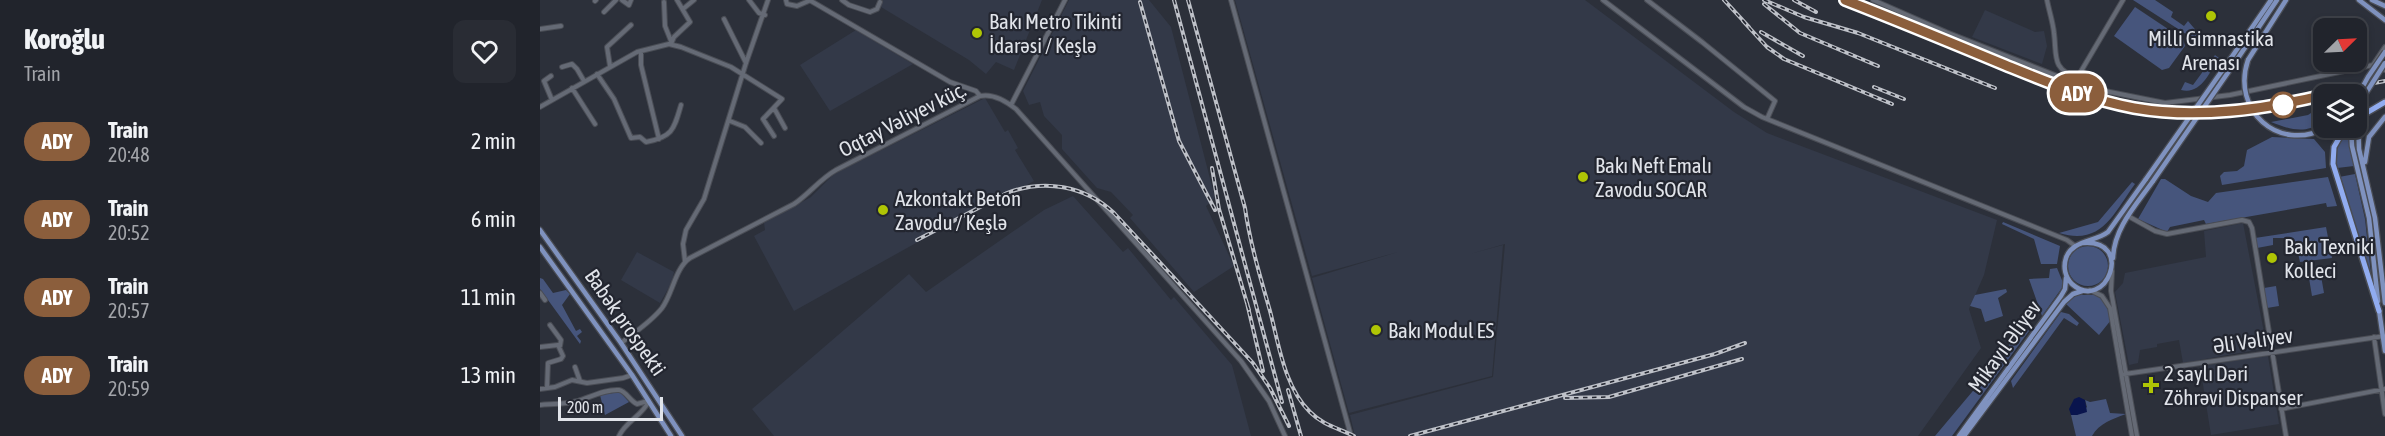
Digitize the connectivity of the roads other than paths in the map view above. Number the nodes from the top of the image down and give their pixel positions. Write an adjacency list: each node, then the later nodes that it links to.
1 (616, 0): 28 (street)
2 (622, 0): 3 (street)
3 (631, 0)
4 (677, 0): 27 (street)
5 (694, 0): 27 (street)
6 (749, 0): 29 (street)
7 (768, 0): 29 (street)
8 (786, 0): 9 (street)
9 (811, 0): 56 (street)
10 (842, 0): 25 (street)
11 (1065, 0): 60 (street)
12 (1231, 0): 113 (street)
13 (1603, 0): 65 (street)
14 (1647, 0): 65 (street)
15 (1873, 0): 52 (street)
16 (2047, 0): 50 (street)
17 (2123, 0): 50 (street)
18 (2271, 0): 39 (main road)
19 (2277, 0): 39 (main road)
20 (2286, 0): 69 (main road, bridge)
21 (2359, 0): 31 (main road)
22 (2372, 0): 26 (main road)
23 (2380, 0): 26 (main road)
24 (664, 2): 35 (street)
25 (880, 2)
26 (2385, 4)
27 (683, 9): 35 (street)
28 (604, 12)
29 (765, 15): 40 (street)
30 (724, 19): 40 (street)
31 (2385, 21)
32 (631, 25): 43 (street)
33 (561, 26): 34 (street)
34 (540, 28)
35 (671, 43): 37 (street); 46 (street)
36 (2385, 47): 42 (street)
37 (641, 51): 43 (street); 73 (street)
38 (2385, 52): 49 (main road, bridge)
39 (2233, 59): 76 (main road, bridge); 79 (main road, bridge)
40 (746, 63): 46 (street)
41 (2385, 63): 75 (main road, bridge)
42 (2373, 65): 45 (street); 52 (street)
43 (610, 66): 47 (street)
44 (562, 67): 51 (street)
45 (2385, 70)
46 (743, 73): 62 (street); 66 (street)
47 (597, 74): 51 (street); 73 (street)
48 (551, 76): 57 (street)
49 (2368, 77): 53 (main road, bridge); 54 (main road, bridge)
50 (2078, 78): 52 (street)
51 (584, 81): 55 (street)
52 (2077, 84)
53 (2363, 84)
54 (2364, 84)
55 (572, 88): 57 (street); 67 (street)
56 (980, 96): 60 (street, Oqtay Vəliyev küç.); 82 (street, Oqtay Vəliyev küç.)
57 (552, 100): 61 (street)
58 (2385, 102): 63 (highway)
59 (681, 105): 73 (street)
60 (1011, 105): 112 (street, Oqtay Vəliyev küç.)
61 (540, 107)
62 (774, 108): 68 (street); 70 (street)
63 (2367, 112)
64 (2385, 117): 75 (main road)
65 (1767, 119): 80 (street)
66 (730, 121): 74 (street); 82 (street)
67 (596, 124)
68 (786, 128)
69 (2313, 132)
70 (774, 136)
71 (2339, 138): 89 (highway)
72 (2352, 138): 77 (main road)
73 (659, 139)
74 (761, 143)
75 (2368, 186): 77 (main road)
76 (2128, 216): 83 (main road); 97 (street)
77 (2372, 218): 88 (main road); 89 (main road)
78 (540, 230): 93 (main road, Babək prospekti)
79 (2082, 243): 80 (main road); 83 (main road)
80 (2075, 246): 84 (main road)
81 (540, 247): 100 (main road, Babək prospekti)
82 (685, 261): 93 (street)
83 (2112, 267): 85 (main road); 99 (street)
84 (2065, 273): 85 (main road); 114 (main road, Mikayıl Əliyev)
85 (2089, 290): 115 (main road, Mikayıl Əliyev); 116 (street)
86 (540, 293): 87 (street)
87 (545, 300)
88 (2385, 303)
89 (2379, 310): 91 (main road)
90 (550, 325): 94 (street)
91 (2384, 336): 92 (street, Əli Vəliyev); 96 (main road)
92 (2374, 337): 97 (street, Əli Vəliyev); 104 (street)
93 (621, 343): 109 (main road, Babək prospekti)
94 (560, 346): 95 (street); 102 (street)
95 (540, 347)
96 (2385, 351)
97 (2271, 352): 99 (street, Əli Vəliyev); 107 (street)
98 (575, 367): 101 (street)
99 (2125, 374): 116 (street)
100 (633, 375): 101 (street); 105 (main road, Babək prospekti)
101 (580, 381): 102 (street)
102 (547, 388): 103 (street)
103 (540, 389)
104 (2383, 390): 107 (street); 108 (street)
105 (649, 400): 106 (street); 110 (street); 111 (main road, Babək prospekti)
106 (540, 405)
107 (2281, 409): 117 (street)
108 (2385, 414)
109 (681, 434)
110 (619, 436)
111 (672, 436)
112 (1285, 436)
113 (1351, 436)
114 (1959, 436)
115 (1964, 436)
116 (2134, 436)
117 (2286, 436)

